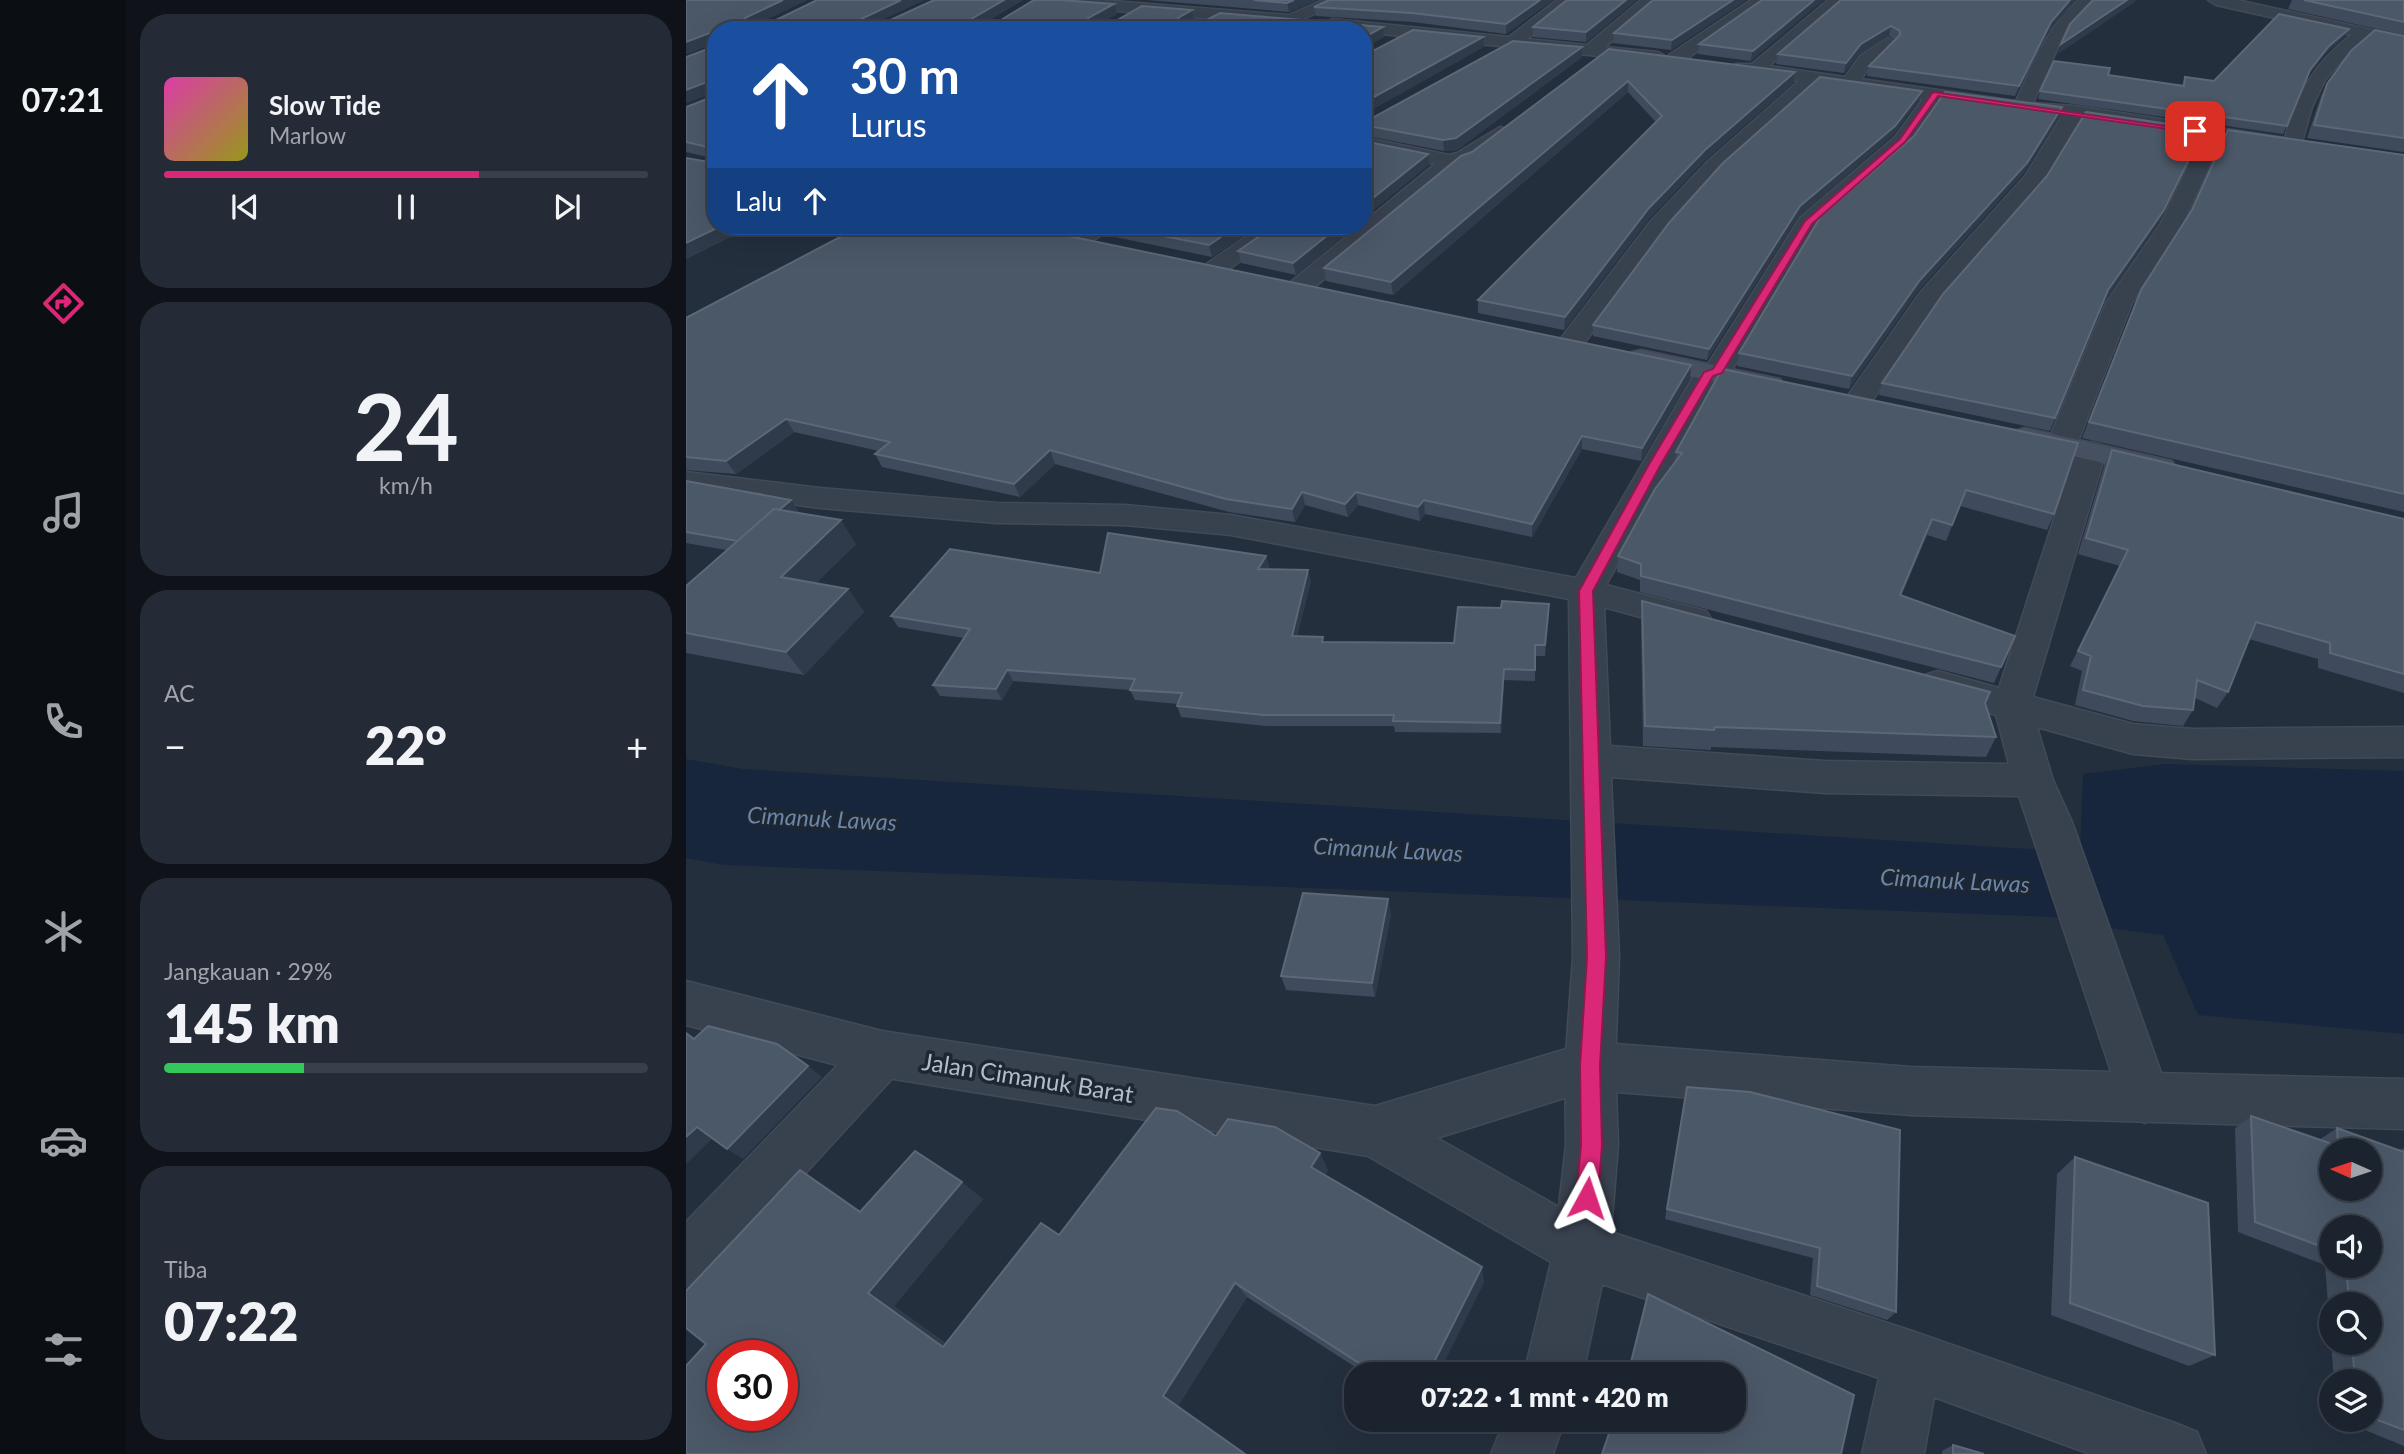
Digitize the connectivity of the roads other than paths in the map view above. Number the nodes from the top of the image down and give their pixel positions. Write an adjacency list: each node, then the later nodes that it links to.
1 (1336, 0): 12 (street)
2 (1567, 0): 19 (street)
3 (1651, 0): 23 (street)
4 (1761, 0): 25 (street)
5 (1838, 0): 26 (street)
6 (2088, 0): 30 (street)
7 (2216, 0): 18 (street)
8 (1037, 2): 9 (street)
9 (1097, 2): 10 (street)
10 (1144, 6): 11 (street); 13 (street)
11 (1222, 13): 12 (street); 14 (street)
12 (1291, 20): 15 (street)
13 (1118, 21)
14 (1206, 21)
15 (1297, 21)
16 (1372, 28): 17 (street)
17 (1413, 30): 19 (street); 22 (street)
18 (2366, 32): 20 (street); 35 (street)
19 (1514, 40): 23 (street); 24 (street)
20 (2404, 42)
21 (1888, 43): 28 (street)
22 (1383, 49)
23 (1595, 55): 25 (street)
24 (1487, 57)
25 (1675, 59): 26 (street)
26 (1756, 70): 27 (street)
27 (1813, 78): 28 (street); 49 (street)
28 (1850, 82): 29 (street)
29 (1936, 94): 30 (street); 50 (street)
30 (2022, 106): 31 (street)
31 (2075, 112): 33 (street); 52 (street)
32 (1520, 118): 39 (street)
33 (2214, 134): 35 (street); 54 (street)
34 (1372, 145): 36 (street)
35 (2293, 145): 37 (street)
36 (1390, 149): 38 (street); 39 (street)
37 (2318, 149)
38 (1372, 160)
39 (1453, 160): 40 (street)
40 (1372, 216)
41 (1085, 235): 44 (main road)
42 (1263, 235): 46 (street)
43 (1344, 235): 47 (street)
44 (1121, 248)
45 (1189, 262): 46 (main road)
46 (1216, 268): 47 (main road)
47 (1277, 281): 48 (main road)
48 (1338, 294)
49 (1583, 346): 50 (main road)
50 (1713, 373): 51 (main road); 57 (street)
51 (1792, 390)
52 (1856, 404)
53 (1998, 432): 54 (main road)
54 (2077, 447): 55 (main road); 60 (street)
55 (2184, 472)
56 (686, 481): 57 (street)
57 (1586, 591): 58 (street); 62 (street)
58 (1732, 631)
59 (1906, 677): 60 (street)
60 (2012, 705): 61 (street); 63 (street)
61 (2404, 742)
62 (1591, 771): 63 (street); 66 (street)
63 (2033, 780): 67 (street)
64 (686, 1003): 65 (street, Jalan Cimanuk Barat)
65 (882, 1054): 69 (street, Jalan Cimanuk Barat); 71 (street)
66 (1590, 1066): 67 (street); 69 (street); 70 (street)
67 (2144, 1098): 68 (street)
68 (2404, 1104)
69 (1375, 1132): 70 (street)
70 (1582, 1250): 72 (street); 73 (street)
71 (686, 1262)
72 (1912, 1360): 76 (street); 77 (street)
73 (1556, 1362)
74 (1530, 1432): 75 (street)
75 (1522, 1454)
76 (1893, 1454)
77 (2175, 1454)

